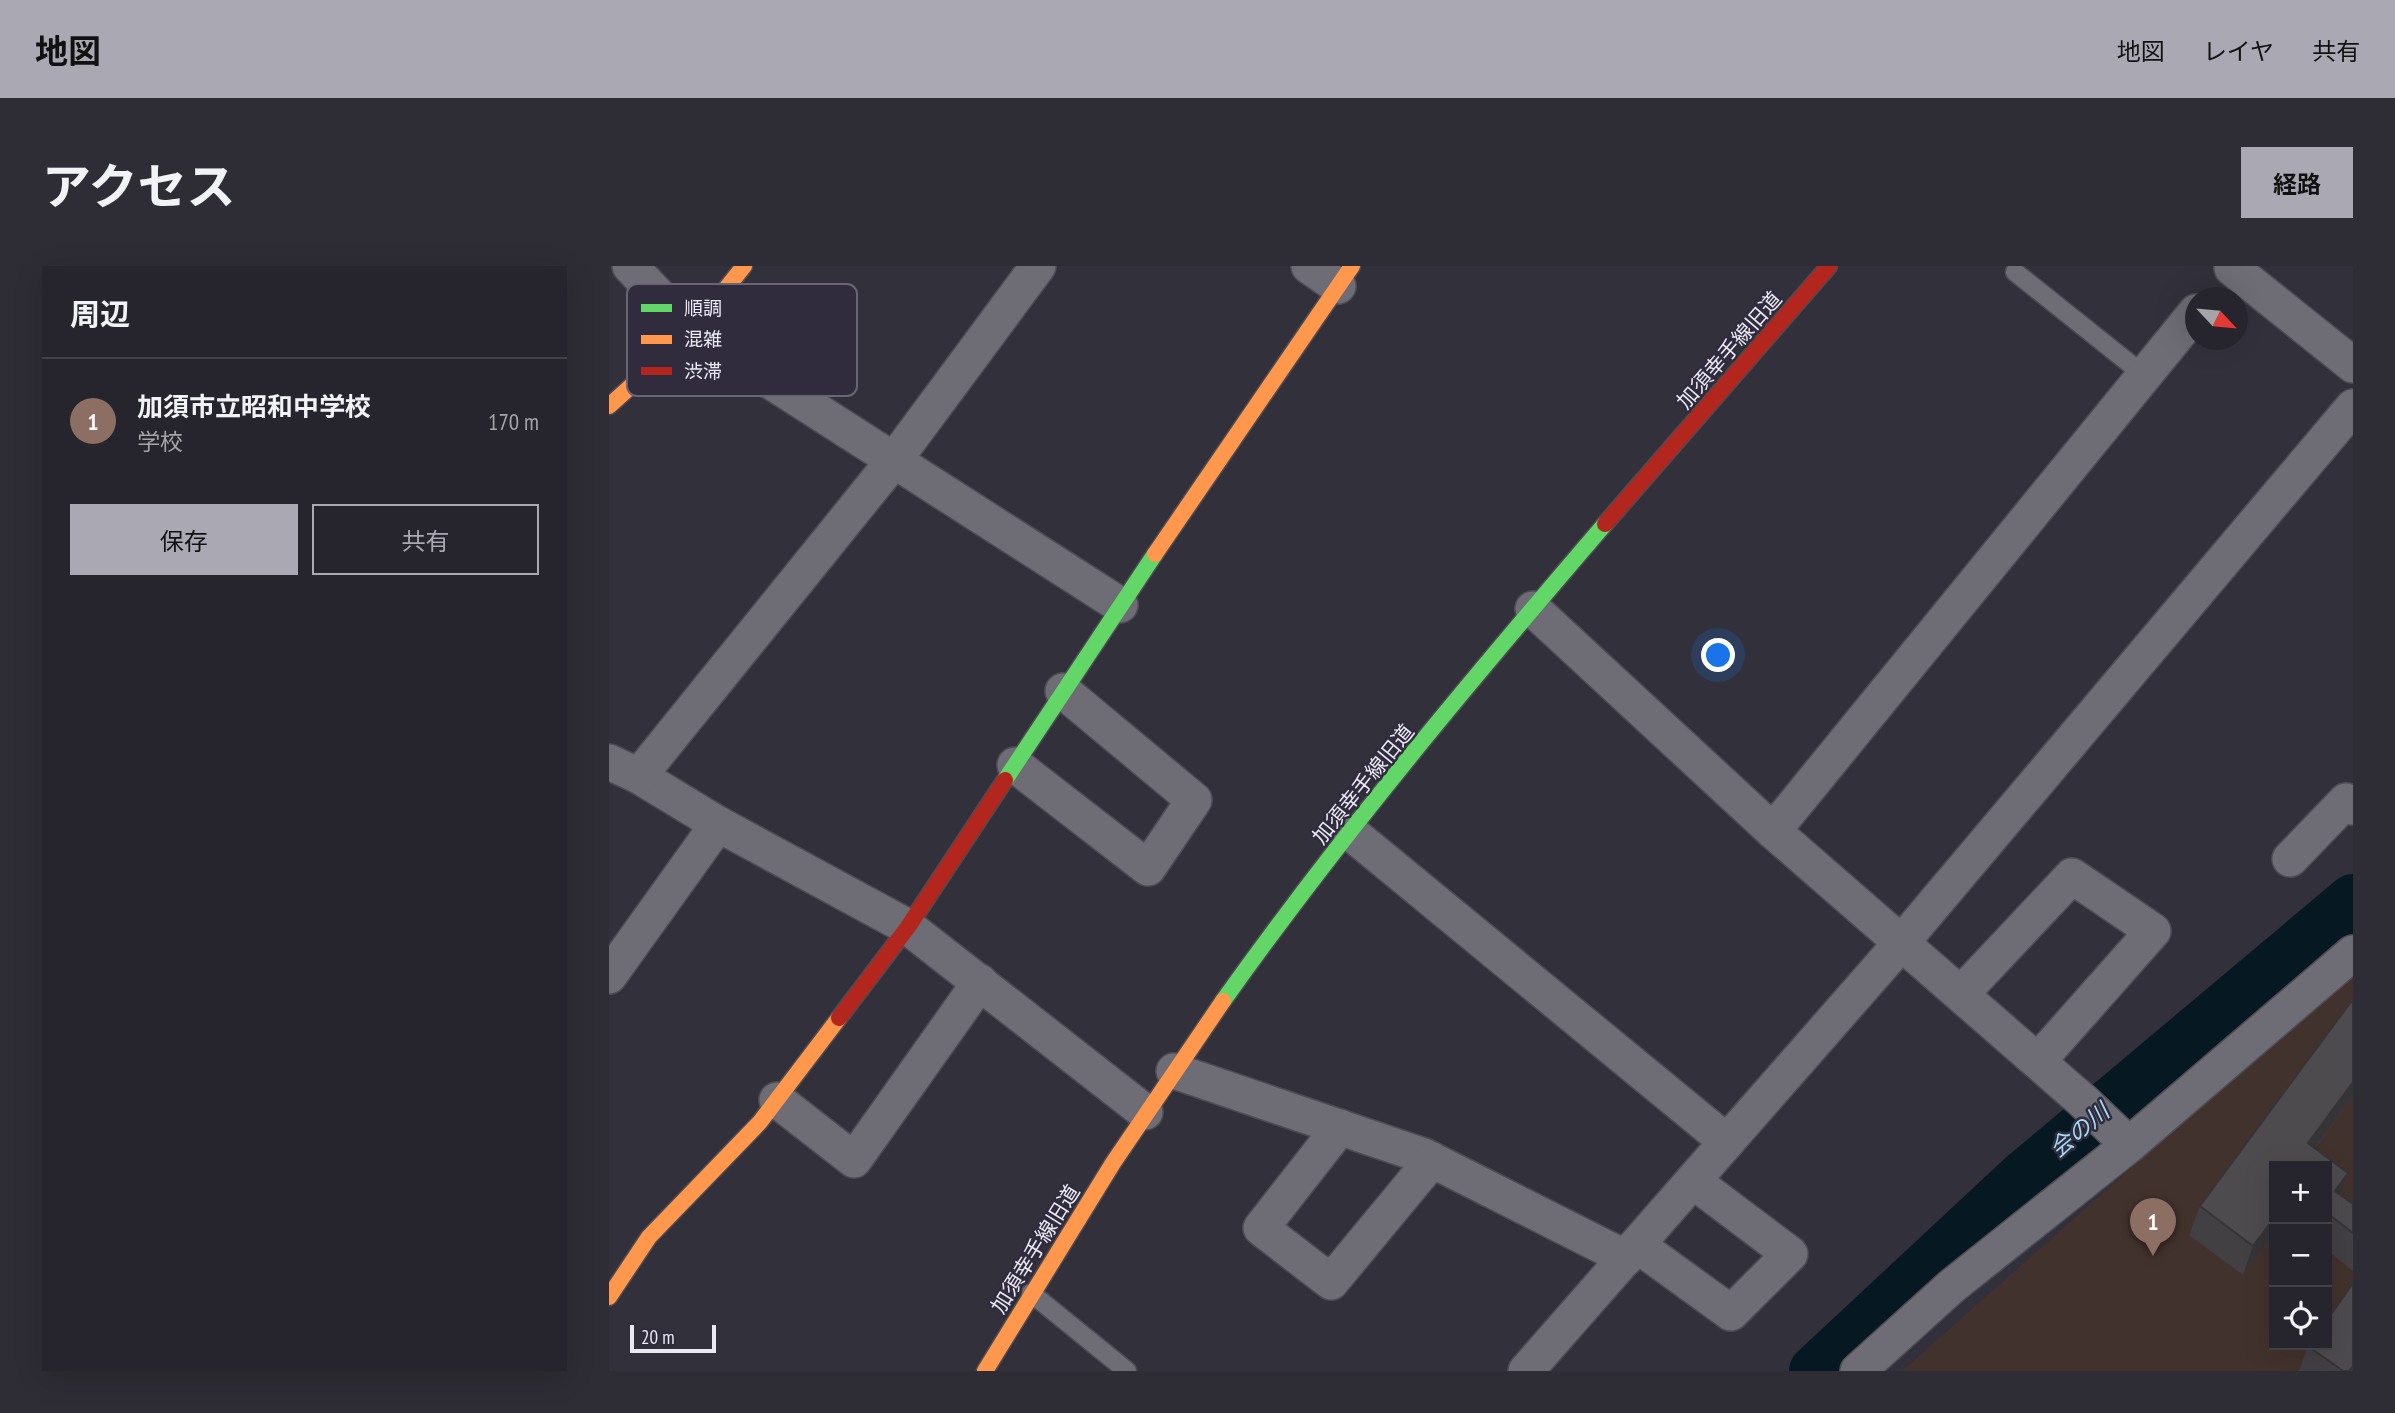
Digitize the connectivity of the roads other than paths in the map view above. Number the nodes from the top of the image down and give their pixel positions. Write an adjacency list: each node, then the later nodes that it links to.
1 (629, 266): 9 (street)
2 (744, 266): 10 (street)
3 (1038, 266): 19 (street)
4 (1309, 266): 8 (street)
5 (1829, 266): 21 (street, 加須幸手線旧道)
6 (2232, 267): 11 (street); 13 (street)
7 (2015, 272): 14 (lane)
8 (1345, 276): 20 (street)
9 (646, 284)
10 (730, 284)
11 (2216, 287)
12 (2185, 325): 14 (street)
13 (2353, 365)
14 (2144, 375): 27 (street)
15 (627, 390): 17 (street)
16 (795, 396): 19 (street)
17 (609, 406)
18 (2353, 407): 31 (street)
19 (895, 459): 20 (street); 24 (street)
20 (1120, 605): 22 (street)
21 (1533, 609): 27 (street); 28 (street, 加須幸手線旧道)
22 (1063, 691): 23 (street); 23 (street)
23 (1015, 765): 30 (street)
24 (624, 769): 26 (street)
25 (2353, 807): 29 (street)
26 (718, 824): 30 (street); 33 (street)
27 (1773, 831): 31 (street)
28 (1350, 832): 37 (street, 加須幸手線旧道); 41 (street)
29 (2290, 859)
30 (908, 928): 34 (street); 38 (street)
31 (1902, 942): 35 (street); 41 (street)
32 (2353, 953): 42 (street)
33 (609, 976)
34 (980, 982): 38 (street); 39 (street)
35 (1961, 994): 36 (street); 36 (street)
36 (2038, 1061): 42 (street)
37 (1174, 1071): 39 (street, 加須幸手線旧道); 40 (street)
38 (777, 1100): 47 (street)
39 (1145, 1112): 46 (street, 加須幸手線旧道)
40 (1340, 1127): 43 (street); 43 (street)
41 (1727, 1142): 44 (street)
42 (2129, 1144): 51 (street)
43 (1432, 1160): 45 (street)
44 (1693, 1181): 45 (street); 45 (street)
45 (1631, 1251): 50 (street)
46 (1031, 1293): 48 (street, 加須幸手線旧道); 49 (lane)
47 (609, 1297)
48 (985, 1371)
49 (1127, 1371)
50 (1526, 1371)
51 (1858, 1371)

